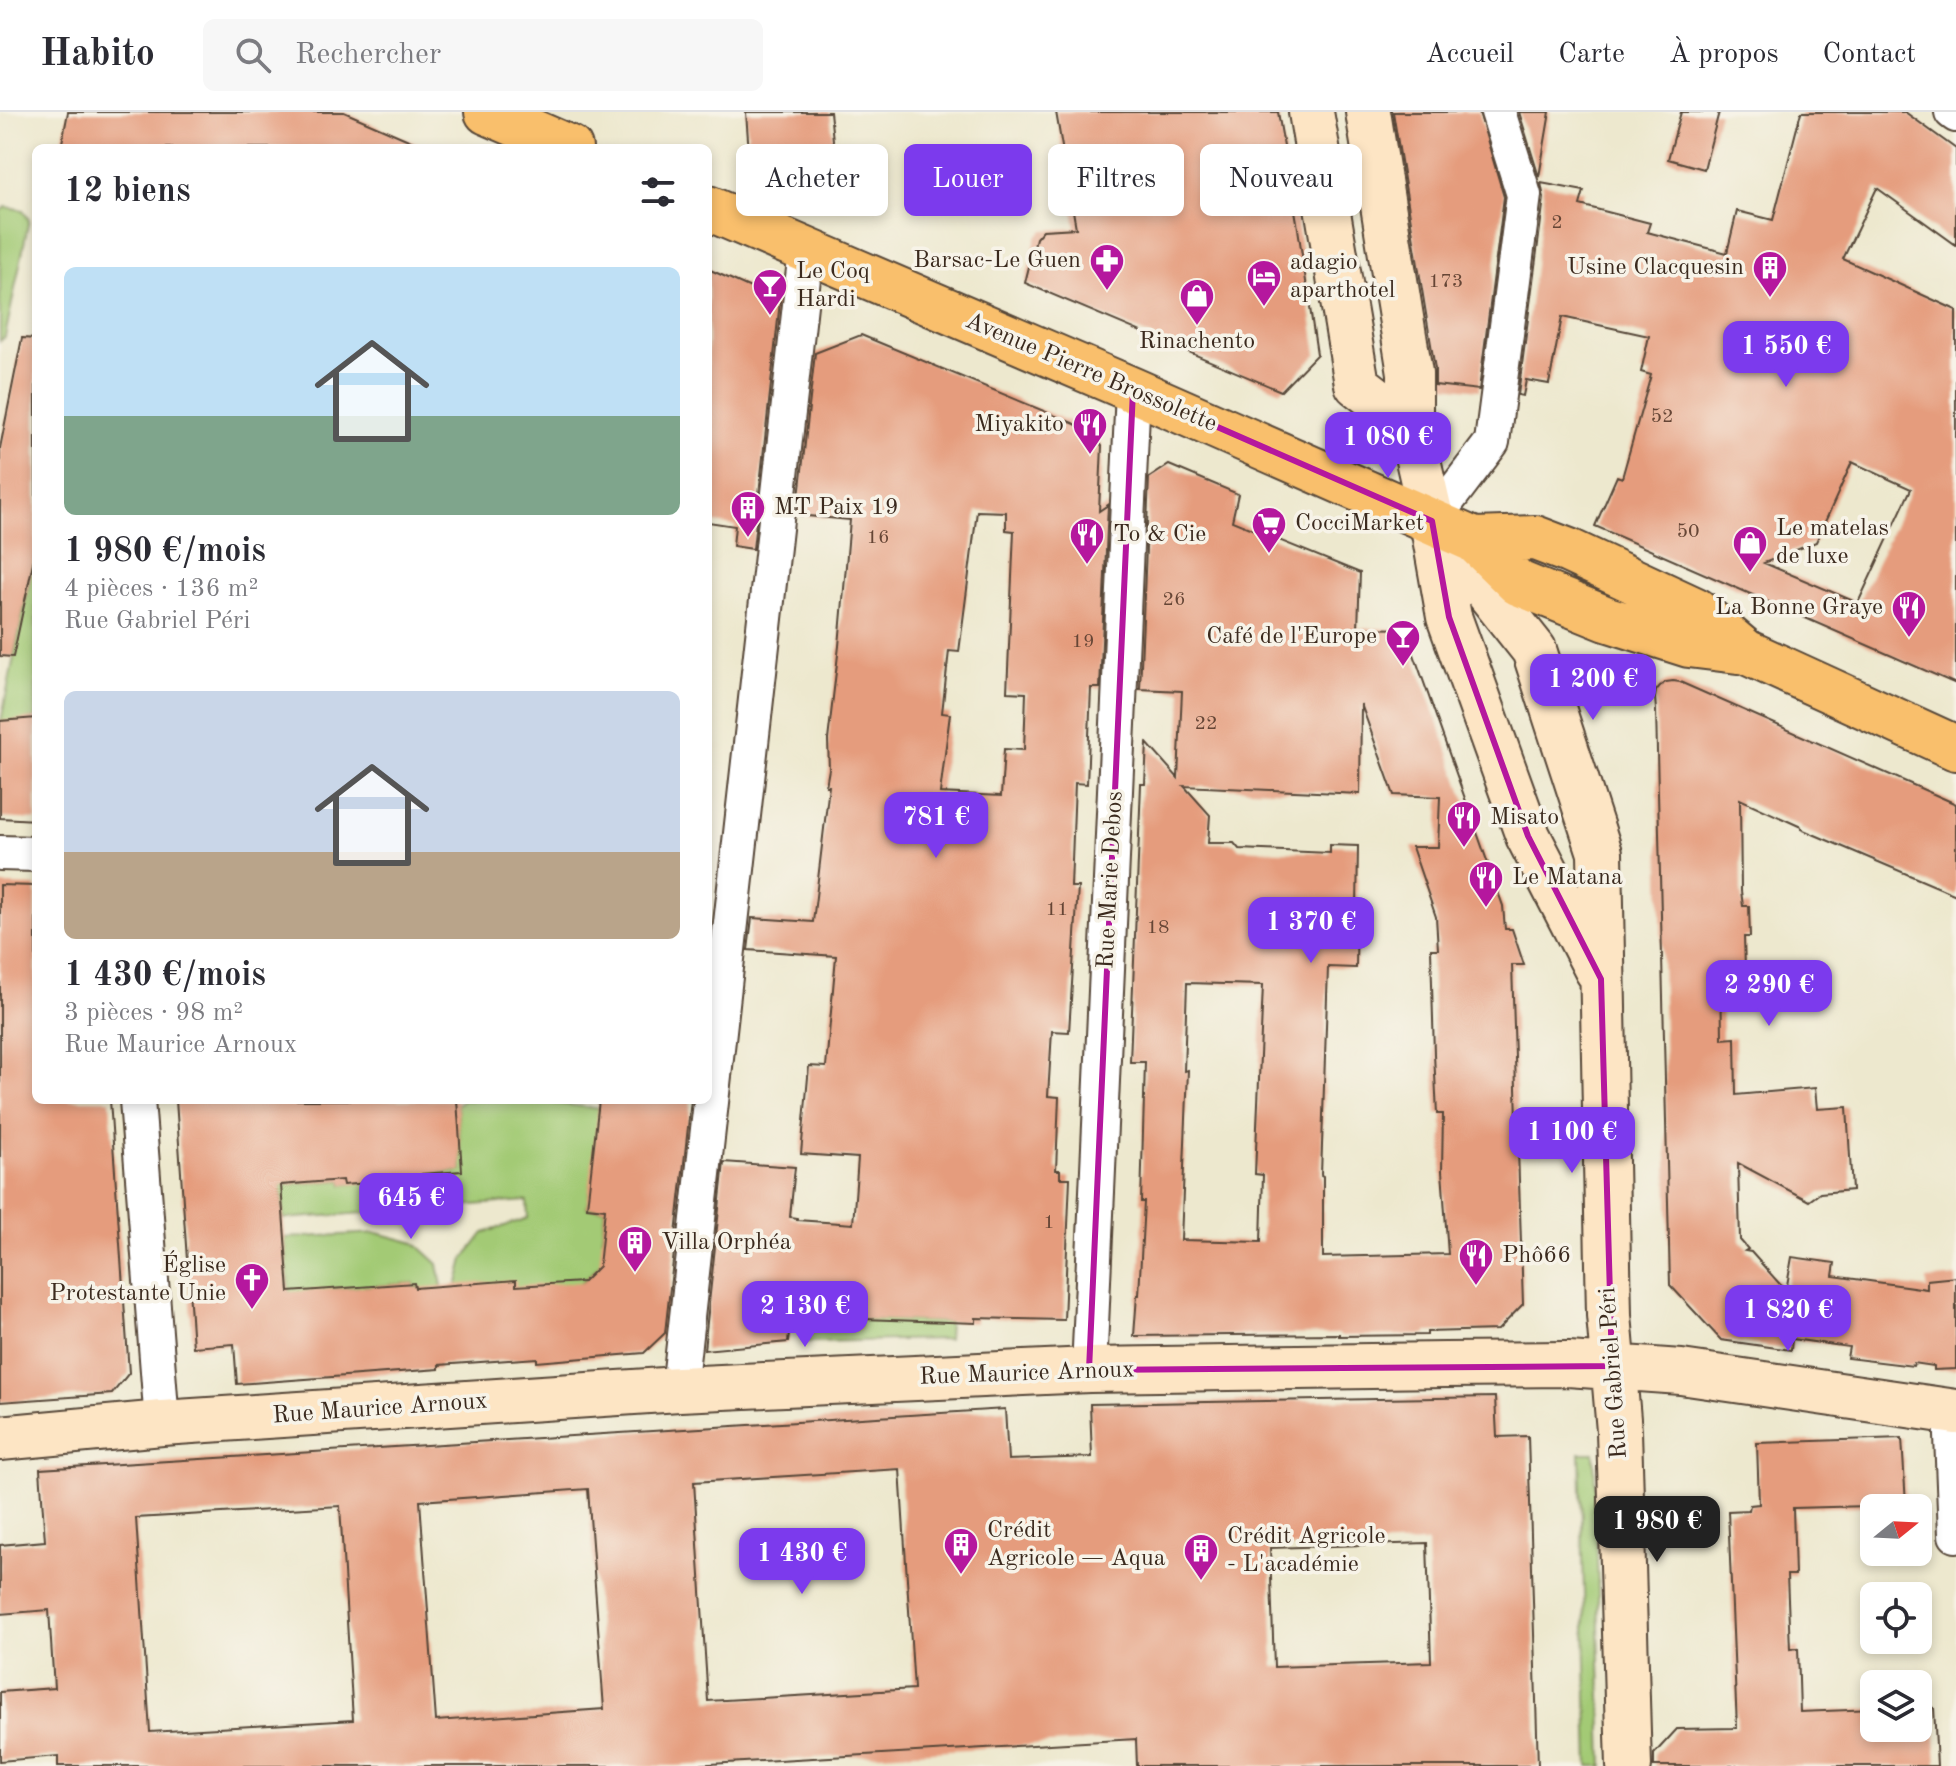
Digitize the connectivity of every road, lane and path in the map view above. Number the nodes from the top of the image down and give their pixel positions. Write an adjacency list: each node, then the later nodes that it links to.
1 (487, 112): 5 (main road)
2 (1311, 112): 9 (main road)
3 (1368, 112): 9 (main road)
4 (1498, 112): 10 (street)
5 (561, 144)
6 (712, 210): 7 (main road, Avenue Pierre Brossolette)
7 (806, 251): 8 (main road, Avenue Pierre Brossolette); 15 (street)
8 (1133, 390): 10 (main road, Avenue Pierre Brossolette); 19 (street, Rue Marie Debos)
9 (1410, 425): 10 (main road)
10 (1432, 521): 11 (main road, Avenue Pierre Brossolette); 14 (main road, Rue Gabriel Péri); 14 (main road, Rue Gabriel Péri)
11 (1956, 748)
12 (0, 853): 13 (street)
13 (32, 854)
14 (1601, 979): 18 (main road, Rue Gabriel Péri)
15 (712, 1093)
16 (137, 1104): 22 (street)
17 (711, 1104): 20 (street)
18 (1612, 1366): 19 (main road, Rue Maurice Arnoux); 21 (main road, Rue Maurice Arnoux); 25 (main road, Rue Gabriel Péri)
19 (1089, 1370): 20 (main road, Rue Maurice Arnoux)
20 (679, 1389): 22 (main road, Rue Maurice Arnoux)
21 (1954, 1412): 24 (street)
22 (162, 1423): 23 (main road, Rue Maurice Arnoux)
23 (0, 1438)
24 (1956, 1535)
25 (1629, 1766)

